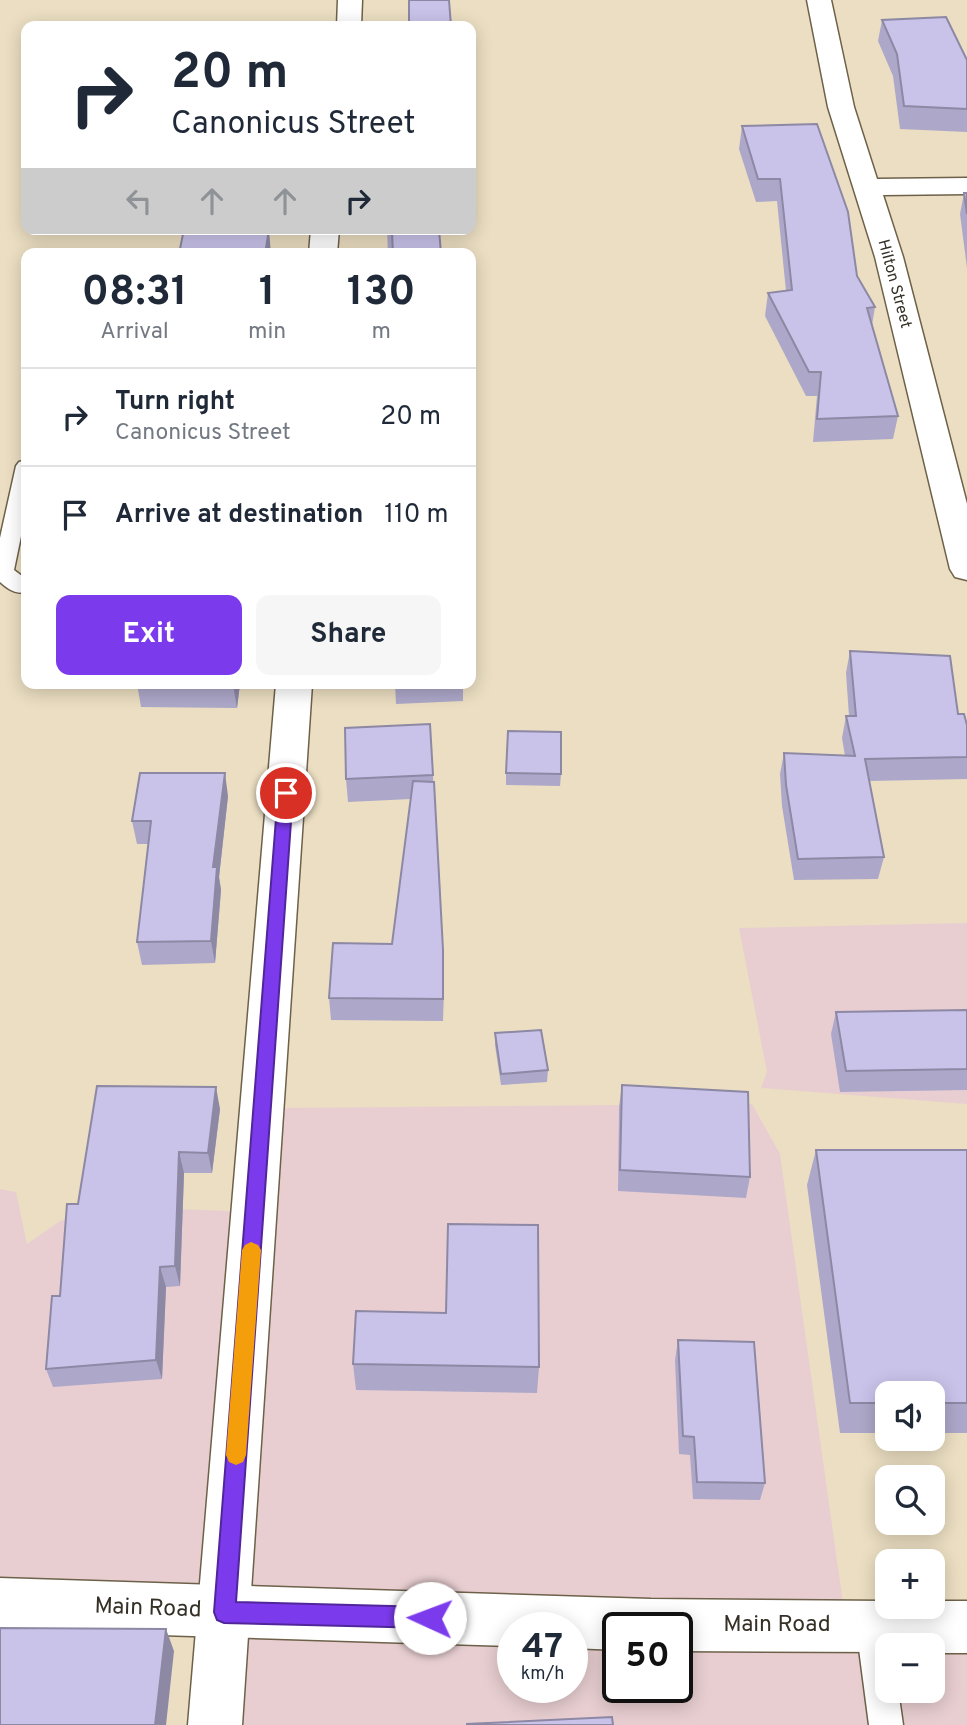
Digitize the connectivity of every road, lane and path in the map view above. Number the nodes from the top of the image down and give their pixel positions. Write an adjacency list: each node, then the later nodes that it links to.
1 (350, 0): 3 (street)
2 (819, 0): 5 (street, Hilton Street)
3 (349, 21)
4 (967, 186): 5 (street)
5 (866, 187): 7 (street, Hilton Street)
6 (21, 489): 8 (lane)
7 (967, 569)
8 (21, 586)
9 (294, 689): 11 (street)
10 (0, 1604): 11 (street, Main Road)
11 (224, 1612): 12 (street, Main Road); 14 (street)
12 (872, 1626): 13 (street, Main Road); 15 (lane)
13 (967, 1628)
14 (215, 1725)
15 (886, 1725)

